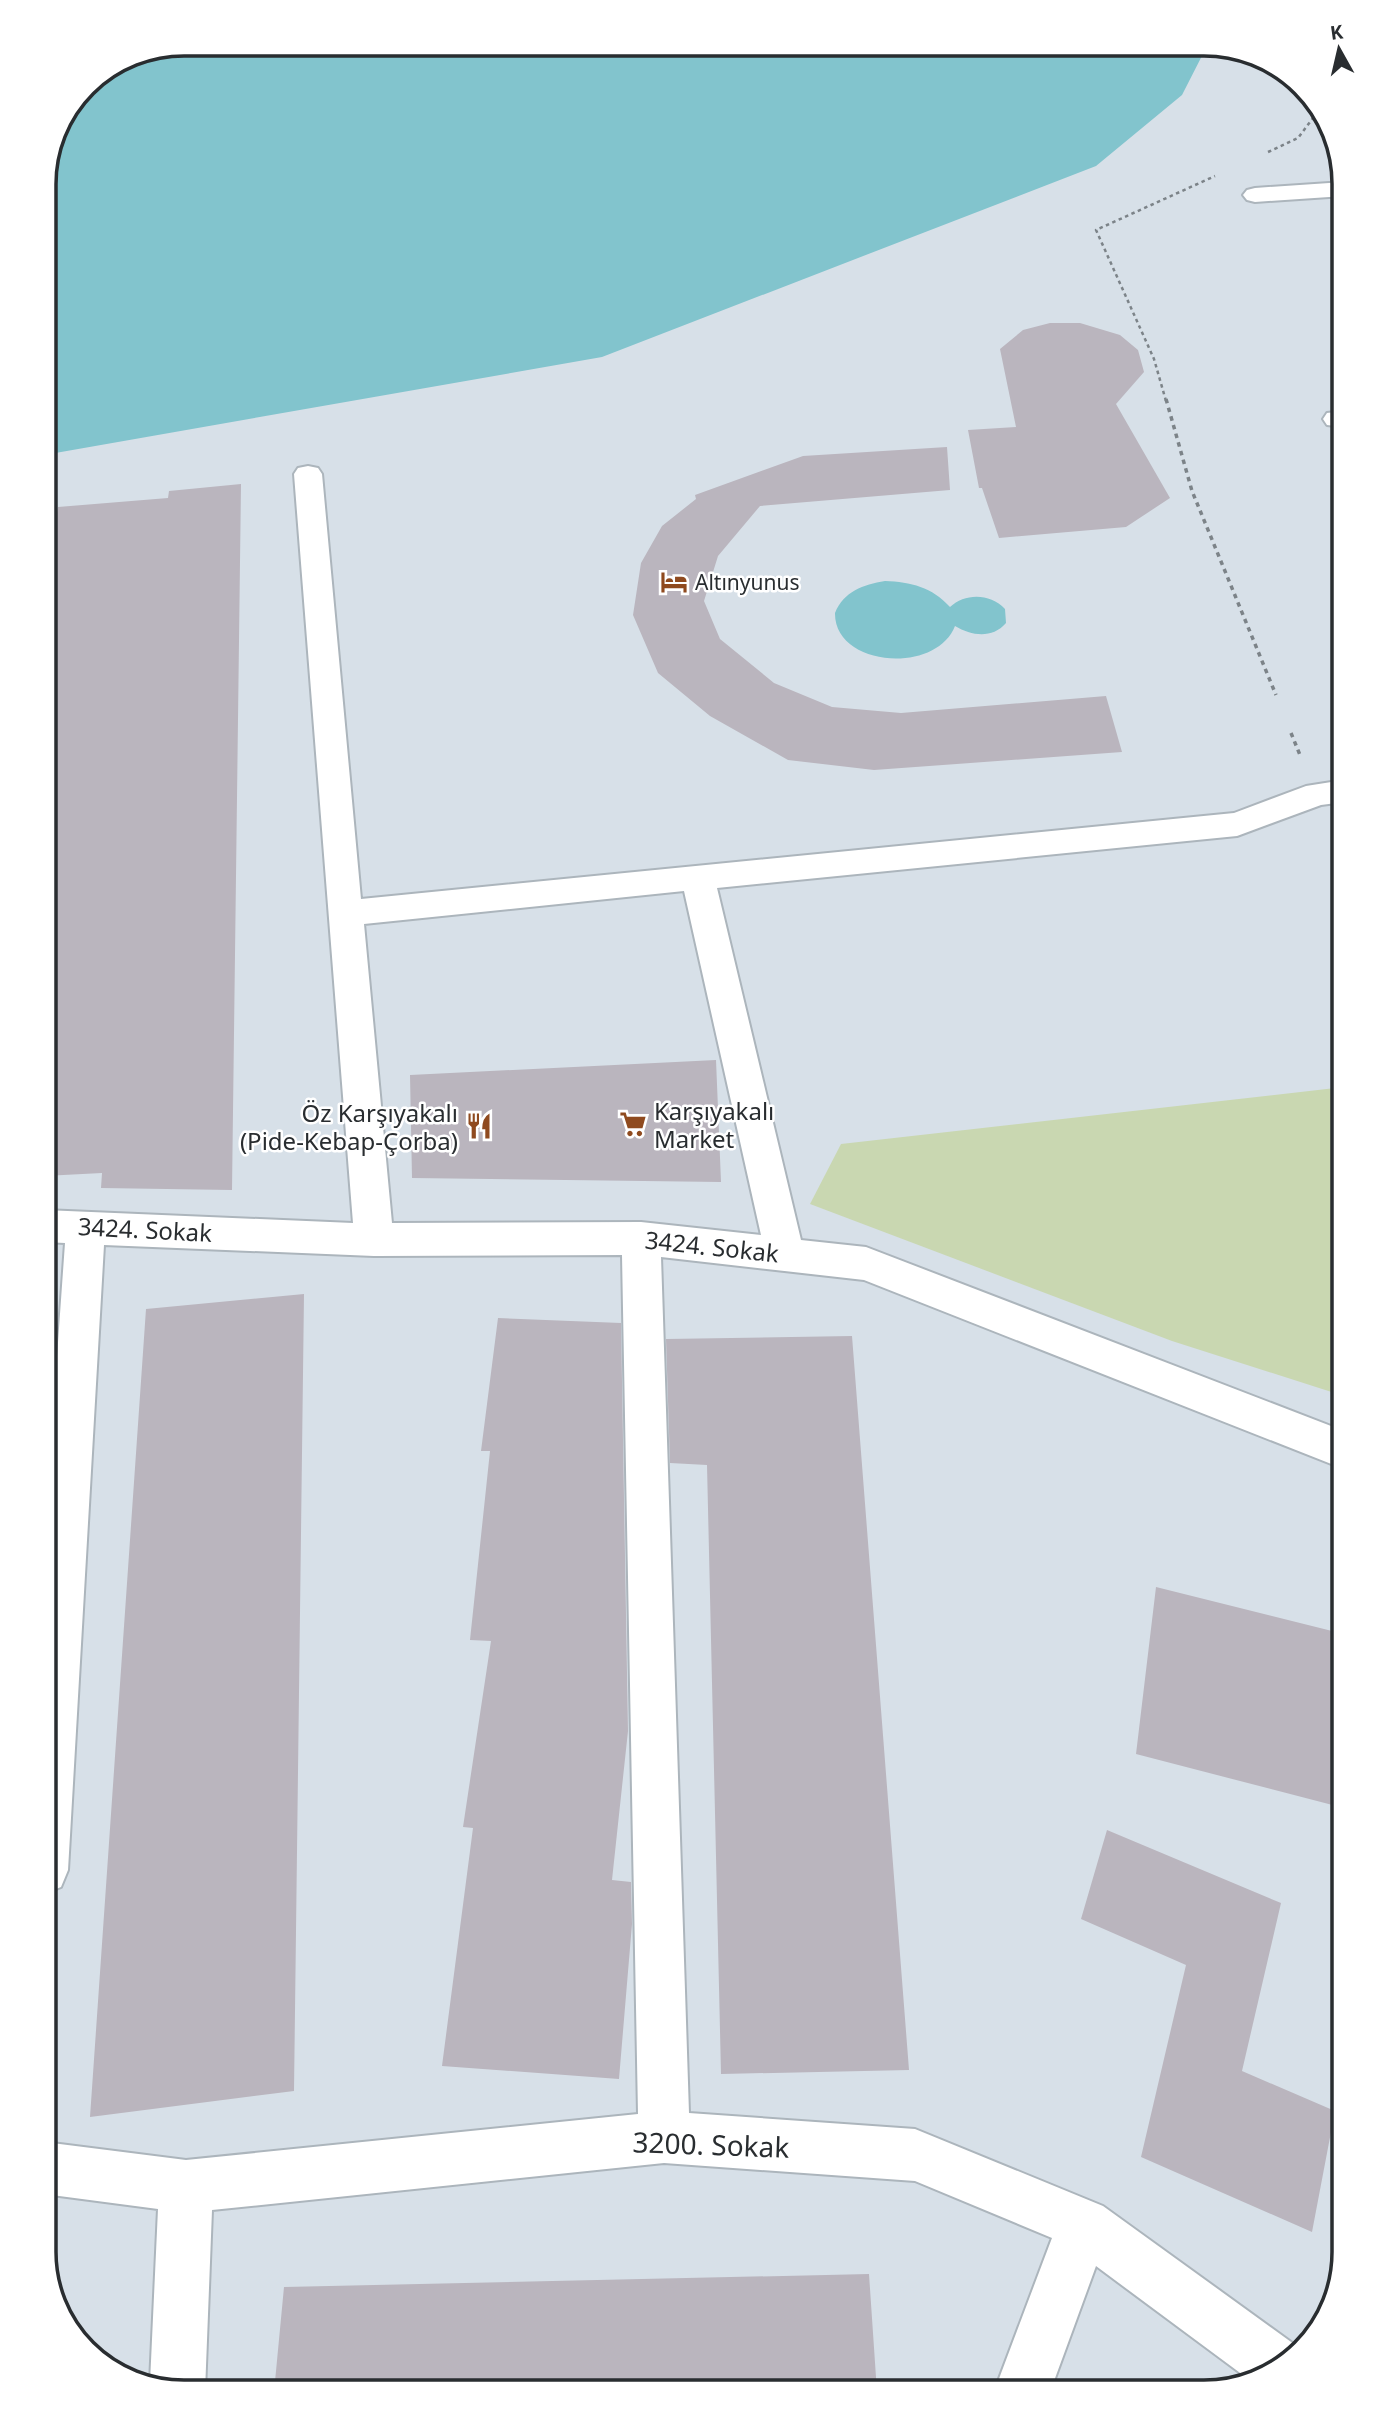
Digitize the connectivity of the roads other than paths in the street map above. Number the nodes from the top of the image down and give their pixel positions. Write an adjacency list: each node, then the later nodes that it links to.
1 (1332, 190): 2 (street)
2 (1255, 195)
3 (308, 474): 6 (street)
4 (1332, 792): 5 (street)
5 (698, 878): 6 (street); 11 (street)
6 (346, 913): 10 (street)
7 (56, 1226): 8 (street, 3424. Sokak)
8 (86, 1226): 10 (street, 3424. Sokak); 13 (street)
9 (641, 1237): 10 (street, 3424. Sokak); 11 (street, 3424. Sokak); 14 (street)
10 (374, 1240)
11 (785, 1254): 12 (street, 3424. Sokak)
12 (1332, 1445)
13 (56, 1686)
14 (664, 2137): 16 (street, 3200. Sokak); 17 (street, 3200. Sokak)
15 (56, 2170): 16 (street, 3200. Sokak)
16 (186, 2186): 19 (street)
17 (1084, 2224): 18 (street, 3200. Sokak); 20 (street)
18 (1270, 2361)
19 (178, 2380)
20 (1026, 2380)

